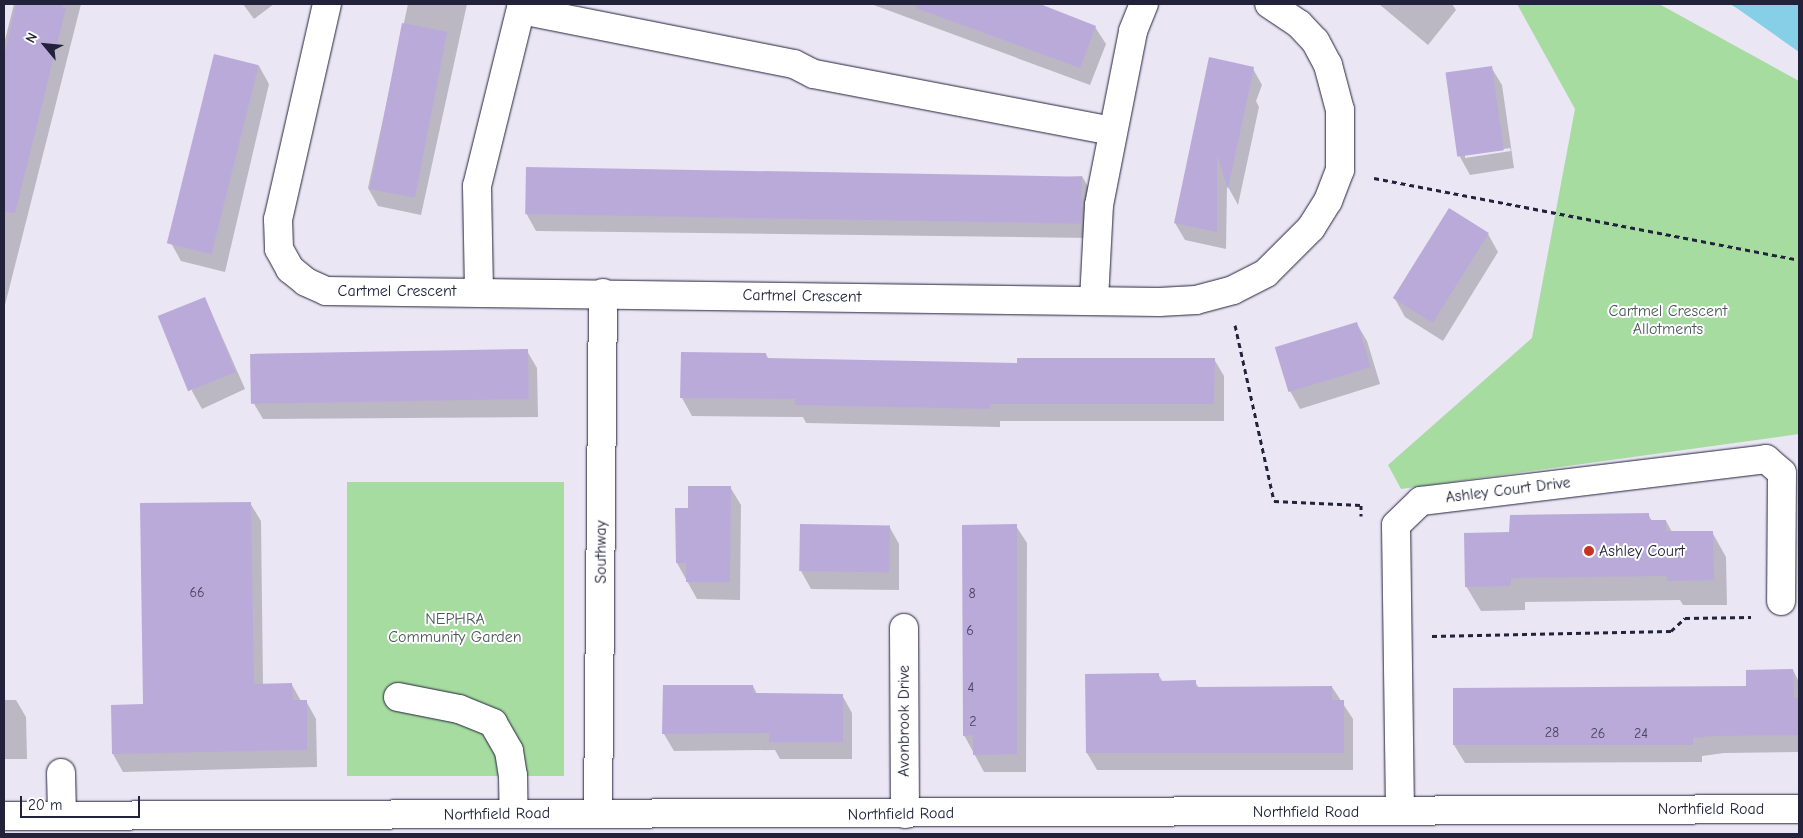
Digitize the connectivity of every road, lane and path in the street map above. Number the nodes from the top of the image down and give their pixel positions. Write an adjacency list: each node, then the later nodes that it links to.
1 (326, 4): 8 (street, Cartmel Crescent)
2 (1144, 4): 5 (street)
3 (1269, 4): 6 (street, Cartmel Crescent)
4 (522, 7): 5 (street); 8 (street)
5 (1112, 131): 10 (street)
6 (1340, 170): 7 (path); 10 (street, Cartmel Crescent)
7 (1799, 260)
8 (479, 290): 9 (street, Cartmel Crescent)
9 (602, 293): 10 (street, Cartmel Crescent); 20 (street, Southway)
10 (1094, 300)
11 (1233, 317): 12 (path)
12 (1361, 525)
13 (1781, 601): 15 (path); 19 (street, Ashley Court Drive)
14 (904, 628): 22 (street, Avonbrook Drive)
15 (1429, 636)
16 (398, 697): 21 (street)
17 (61, 773): 23 (street)
18 (1799, 809): 19 (street, Northfield Road)
19 (1400, 811): 26 (street, Northfield Road)
20 (598, 812): 21 (street, Northfield Road); 25 (street, Northfield Road)
21 (514, 814): 27 (street, Northfield Road)
22 (905, 814): 25 (street, Northfield Road); 26 (street, Northfield Road)
23 (62, 815): 24 (street, Northfield Road); 27 (street, Northfield Road)
24 (12, 822)
25 (822, 824)
26 (970, 824)
27 (315, 825)

